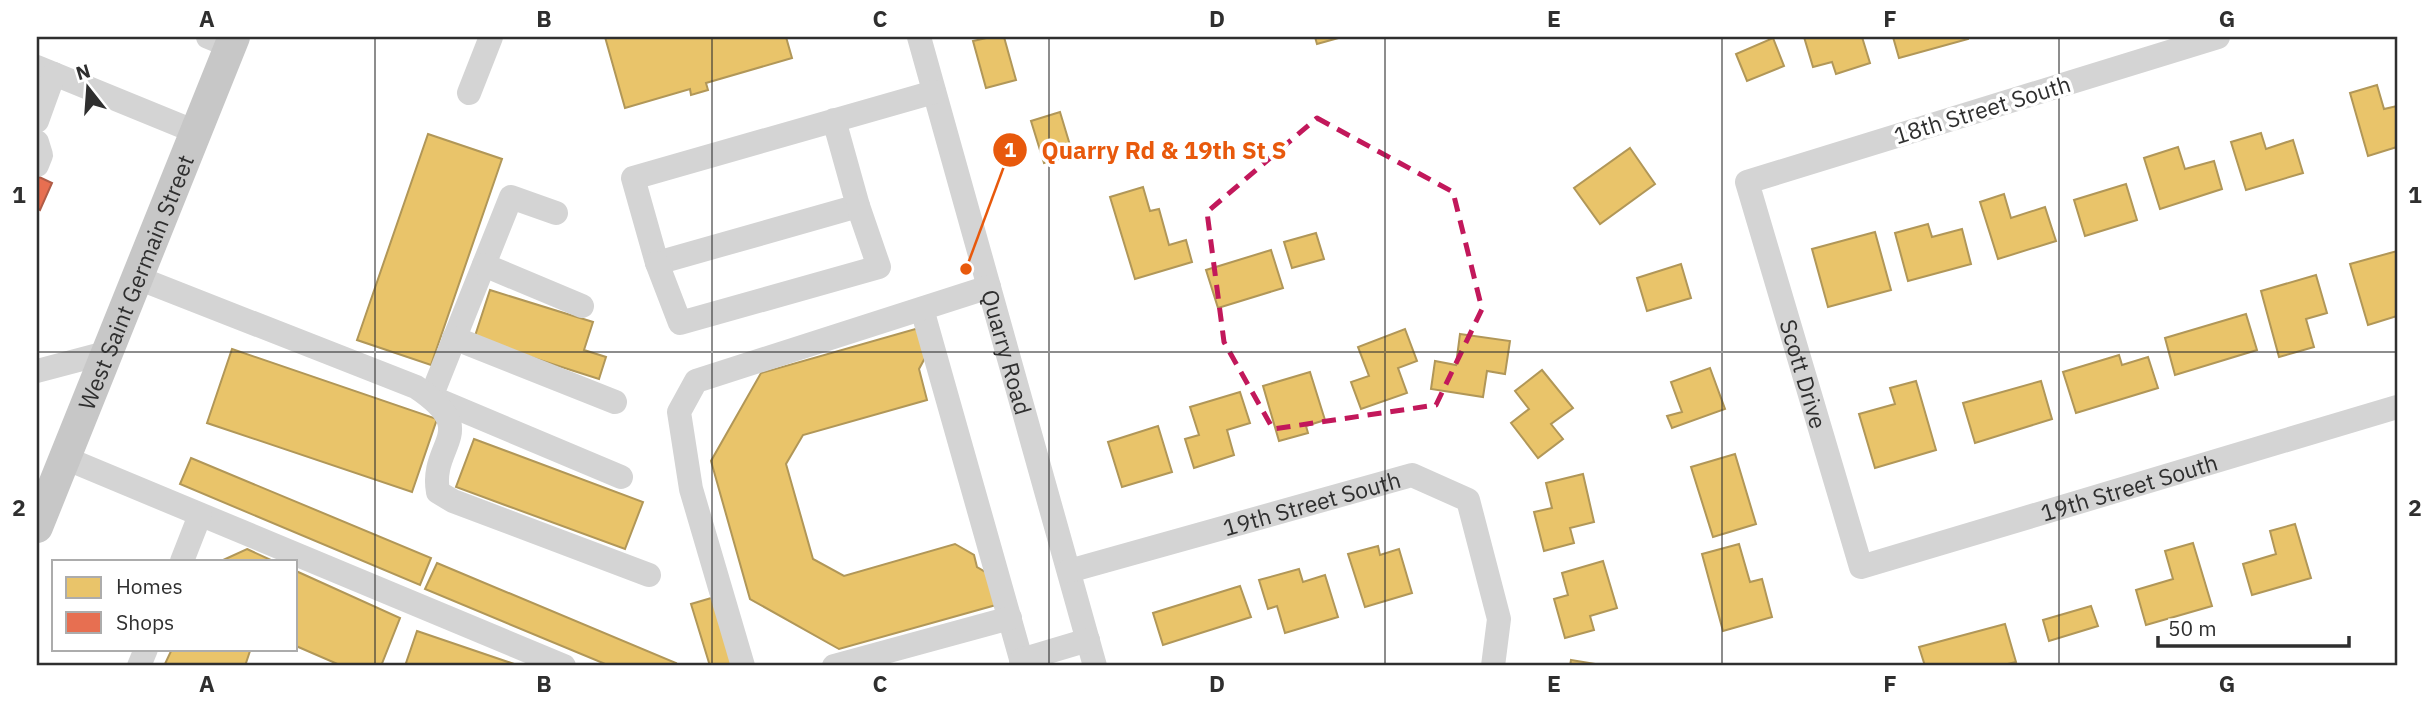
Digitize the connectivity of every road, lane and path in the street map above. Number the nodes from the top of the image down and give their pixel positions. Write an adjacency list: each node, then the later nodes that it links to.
1 (491, 37): 7 (street)
2 (919, 37): 6 (street, Quarry Road)
3 (2218, 37): 13 (street, 18th Street South)
4 (224, 40): 10 (main road, West Saint Germain Street)
5 (45, 70): 9 (street); 10 (street)
6 (934, 92): 8 (street); 19 (street, Quarry Road)
7 (468, 93)
8 (834, 120): 14 (street); 16 (street)
9 (37, 121)
10 (196, 132): 18 (main road, West Saint Germain Street)
11 (37, 142): 12 (street)
12 (37, 164)
13 (1746, 182): 33 (street, Scott Drive)
14 (858, 206): 16 (street); 16 (street)
15 (556, 213): 17 (street)
16 (657, 263)
17 (484, 265): 20 (street); 22 (street)
18 (138, 278): 23 (main road, West Saint Germain Street); 25 (street)
19 (989, 287): 21 (street); 34 (street, Quarry Road)
20 (582, 306)
21 (922, 309): 36 (street); 40 (street)
22 (454, 338): 25 (street); 26 (street)
23 (109, 352): 24 (street); 28 (main road, West Saint Germain Street)
24 (37, 372)
25 (431, 397): 29 (street); 35 (street)
26 (615, 402)
27 (2397, 407): 33 (street, 19th Street South)
28 (65, 458): 30 (street); 31 (main road, West Saint Germain Street)
29 (621, 477)
30 (200, 515): 32 (street); 39 (street)
31 (37, 527)
32 (181, 560)
33 (1861, 567)
34 (1069, 571): 37 (street, Quarry Road); 43 (street, 19th Street South)
35 (649, 575)
36 (1010, 618): 38 (street); 41 (street)
37 (1088, 640): 38 (street); 42 (street, Quarry Road)
38 (1022, 663)
39 (564, 666)
40 (743, 666)
41 (834, 666)
42 (1096, 666)
43 (1493, 666)

